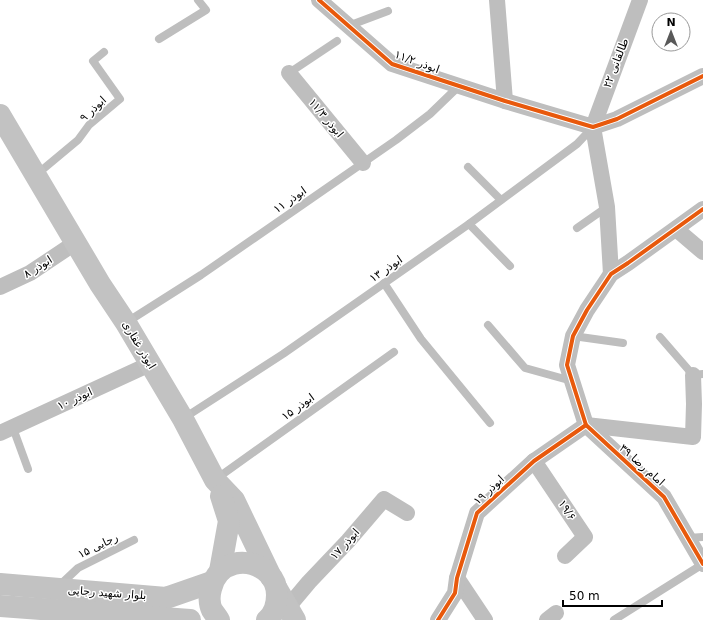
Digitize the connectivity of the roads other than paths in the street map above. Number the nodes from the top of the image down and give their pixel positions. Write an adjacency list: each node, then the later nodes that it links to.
1 (198, 0): 7 (lane)
2 (319, 0): 6 (street, ابوذر ۱۱/۲)
3 (497, 0): 13 (street)
4 (640, 0): 15 (street, طالقانی ۲۲)
5 (388, 11): 6 (lane)
6 (348, 26): 12 (street, ابوذر ۱۱/۲)
7 (158, 39)
8 (337, 41): 10 (lane)
9 (104, 52): 18 (lane, ابوذر ۹)
10 (288, 73): 16 (street, ابوذر ۱۱/۳)
11 (703, 76): 15 (street)
12 (459, 86): 13 (street, ابوذر ۱۱/۲); 16 (lane, ابوذر ۱۱)
13 (505, 101): 15 (street, ابوذر ۱۱/۲)
14 (0, 115): 18 (main road, ابوذر غفاری)
15 (593, 126): 19 (lane, ابوذر ۱۳); 20 (street)
16 (363, 163): 31 (lane, ابوذر ۱۱)
17 (468, 167): 19 (lane)
18 (36, 175): 25 (main road, ابوذر غفاری)
19 (502, 200): 22 (lane, ابوذر ۱۳)
20 (607, 207): 23 (lane); 28 (street)
21 (703, 209): 24 (street)
22 (469, 224): 27 (lane); 29 (lane, ابوذر ۱۳)
23 (577, 228)
24 (676, 229): 26 (street); 28 (street)
25 (75, 243): 30 (street, ابوذر ۸); 31 (main road, ابوذر غفاری)
26 (703, 252)
27 (510, 266)
28 (611, 274): 33 (street)
29 (384, 283): 41 (lane, ابوذر ۱۳); 42 (lane)
30 (0, 287)
31 (126, 323): 37 (main road, ابوذر غفاری)
32 (488, 325): 39 (lane)
33 (572, 336): 35 (lane); 39 (street)
34 (660, 337): 38 (lane)
35 (622, 343)
36 (394, 352): 47 (lane, ابوذر ۱۵)
37 (150, 364): 41 (main road, ابوذر غفاری); 44 (street, ابوذر ۱۰)
38 (698, 374): 40 (street)
39 (572, 381): 43 (street)
40 (699, 405): 43 (street)
41 (183, 419): 47 (main road, ابوذر غفاری)
42 (490, 423)
43 (586, 426): 45 (street, ابوذر ۱۹); 49 (street, امام رضا ۳۹)
44 (6, 431): 46 (lane)
45 (534, 461): 51 (street, ۱۹/۶); 54 (street, ابوذر ۱۹)
46 (28, 469)
47 (215, 480): 53 (main road); 57 (main road, ابوذر غفاری)
48 (407, 513): 57 (street, ابوذر ۱۷)
49 (696, 537): 52 (street, امام رضا ۳۹)
50 (134, 540): 56 (lane, رجایی ۱۵)
51 (565, 556)
52 (703, 564): 64 (lane)
53 (216, 576): 56 (main road, بلوار شهید رجایی); 57 (main road, بلوار شهید رجایی); 60 (main road)
54 (456, 578): 62 (street, ابوذر ۱۹); 63 (street)
55 (0, 584): 56 (main road, بلوار شهید رجایی)
56 (55, 589)
57 (283, 598): 61 (main road)
58 (0, 606): 59 (main road, بلوار شهید رجایی)
59 (190, 620)
60 (219, 620)
61 (267, 620)
62 (438, 620)
63 (484, 620)
64 (614, 620)

